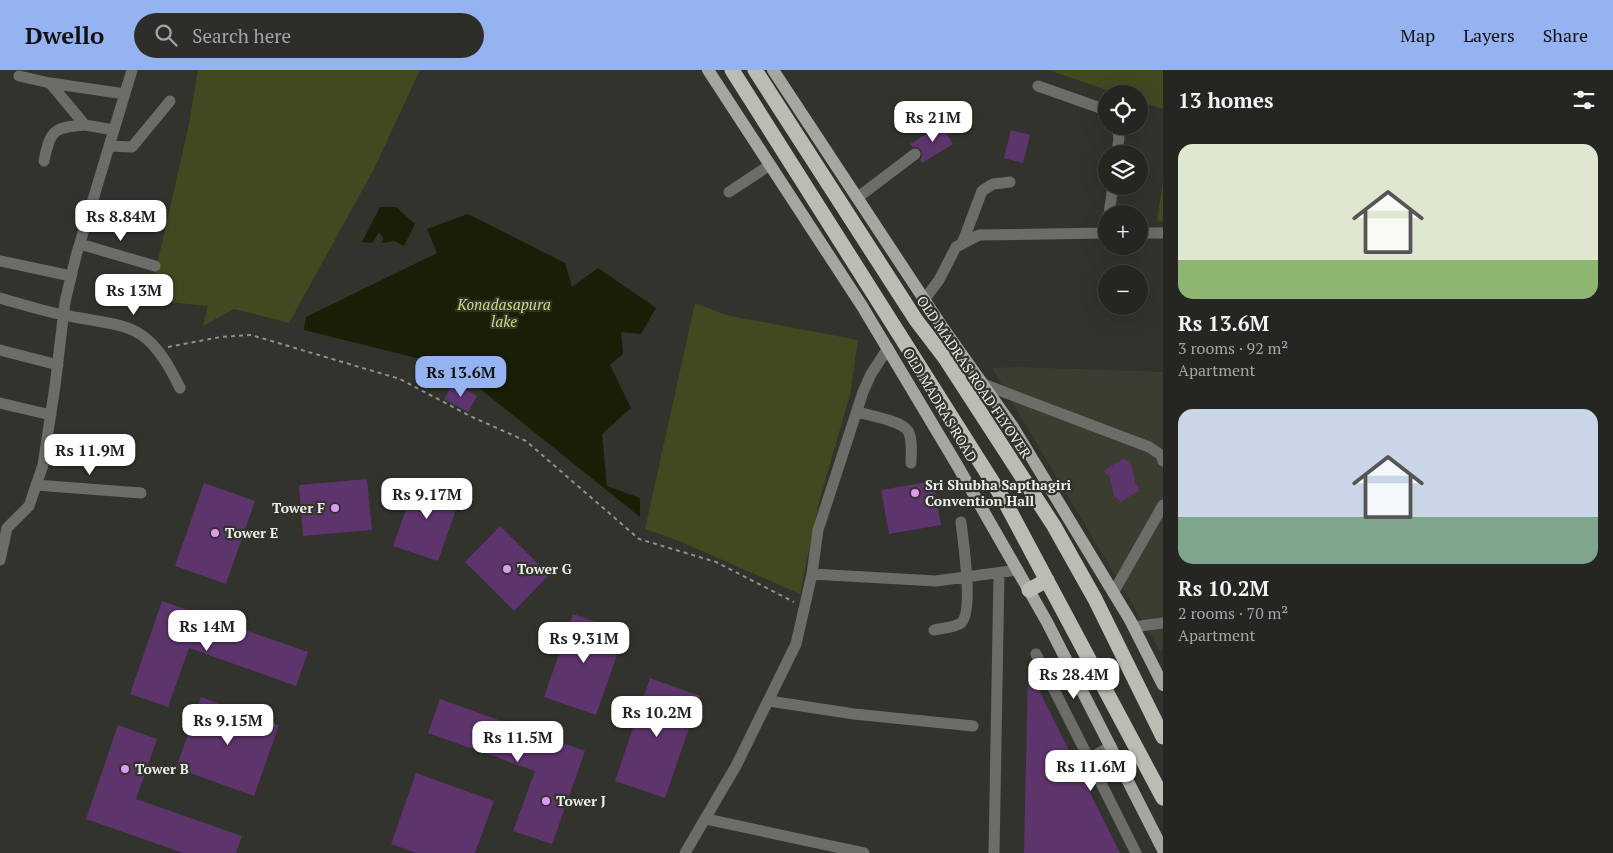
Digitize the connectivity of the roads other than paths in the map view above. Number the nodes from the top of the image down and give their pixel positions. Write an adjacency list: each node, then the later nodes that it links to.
1 (132, 70): 9 (street)
2 (708, 70): 17 (main road, OLD MADRAS ROAD)
3 (732, 70): 51 (highway)
4 (755, 70): 61 (highway, OLD MADRAS ROAD FLYOVER)
5 (773, 70): 20 (main road)
6 (19, 76): 7 (street)
7 (50, 83): 9 (street); 12 (street)
8 (1038, 86): 11 (street)
9 (125, 94): 13 (street)
10 (170, 101): 14 (street)
11 (1098, 107)
12 (85, 125): 13 (street); 16 (street)
13 (114, 130): 14 (street)
14 (109, 146): 24 (street)
15 (915, 154): 20 (street)
16 (44, 161)
17 (770, 165): 19 (street); 32 (main road, OLD MADRAS ROAD)
18 (1010, 182): 25 (street)
19 (728, 192)
20 (857, 198): 30 (main road)
21 (1098, 233): 25 (street)
22 (1148, 233): 23 (street)
23 (1163, 234)
24 (80, 244): 27 (street); 28 (street)
25 (962, 244): 30 (street)
26 (0, 261): 28 (street)
27 (155, 266)
28 (71, 276): 31 (street)
29 (0, 298): 31 (street)
30 (924, 300): 35 (main road)
31 (63, 315): 34 (street); 36 (street)
32 (888, 348): 38 (street); 47 (main road, OLD MADRAS ROAD)
33 (0, 350): 34 (street)
34 (58, 365): 39 (street)
35 (983, 384): 40 (street); 53 (main road)
36 (180, 388)
37 (0, 403): 39 (street)
38 (856, 412): 41 (street); 49 (street)
39 (51, 415): 42 (street)
40 (1163, 461)
41 (911, 463)
42 (36, 485): 43 (street); 46 (street)
43 (141, 493)
44 (1163, 505): 53 (street)
45 (961, 522): 50 (street)
46 (0, 560)
47 (1018, 570): 48 (street); 52 (main road, OLD MADRAS ROAD)
48 (1000, 573): 50 (street); 69 (street)
49 (812, 574): 50 (street); 59 (street)
50 (968, 577): 56 (street)
51 (1047, 580): 52 (highway); 64 (highway)
52 (1029, 590): 62 (main road, OLD MADRAS ROAD)
53 (1113, 593): 55 (main road)
54 (1163, 623): 55 (street)
55 (1133, 627): 58 (main road)
56 (934, 630)
57 (1036, 654): 63 (street)
58 (1163, 685)
59 (769, 701): 60 (street); 65 (street)
60 (973, 726)
61 (1163, 738)
62 (1110, 746): 63 (street); 66 (main road, OLD MADRAS ROAD)
63 (1089, 759): 70 (street)
64 (1163, 798)
65 (706, 819): 67 (street); 68 (street)
66 (1163, 850)
67 (686, 853)
68 (864, 853)
69 (994, 853)
70 (1136, 853)

